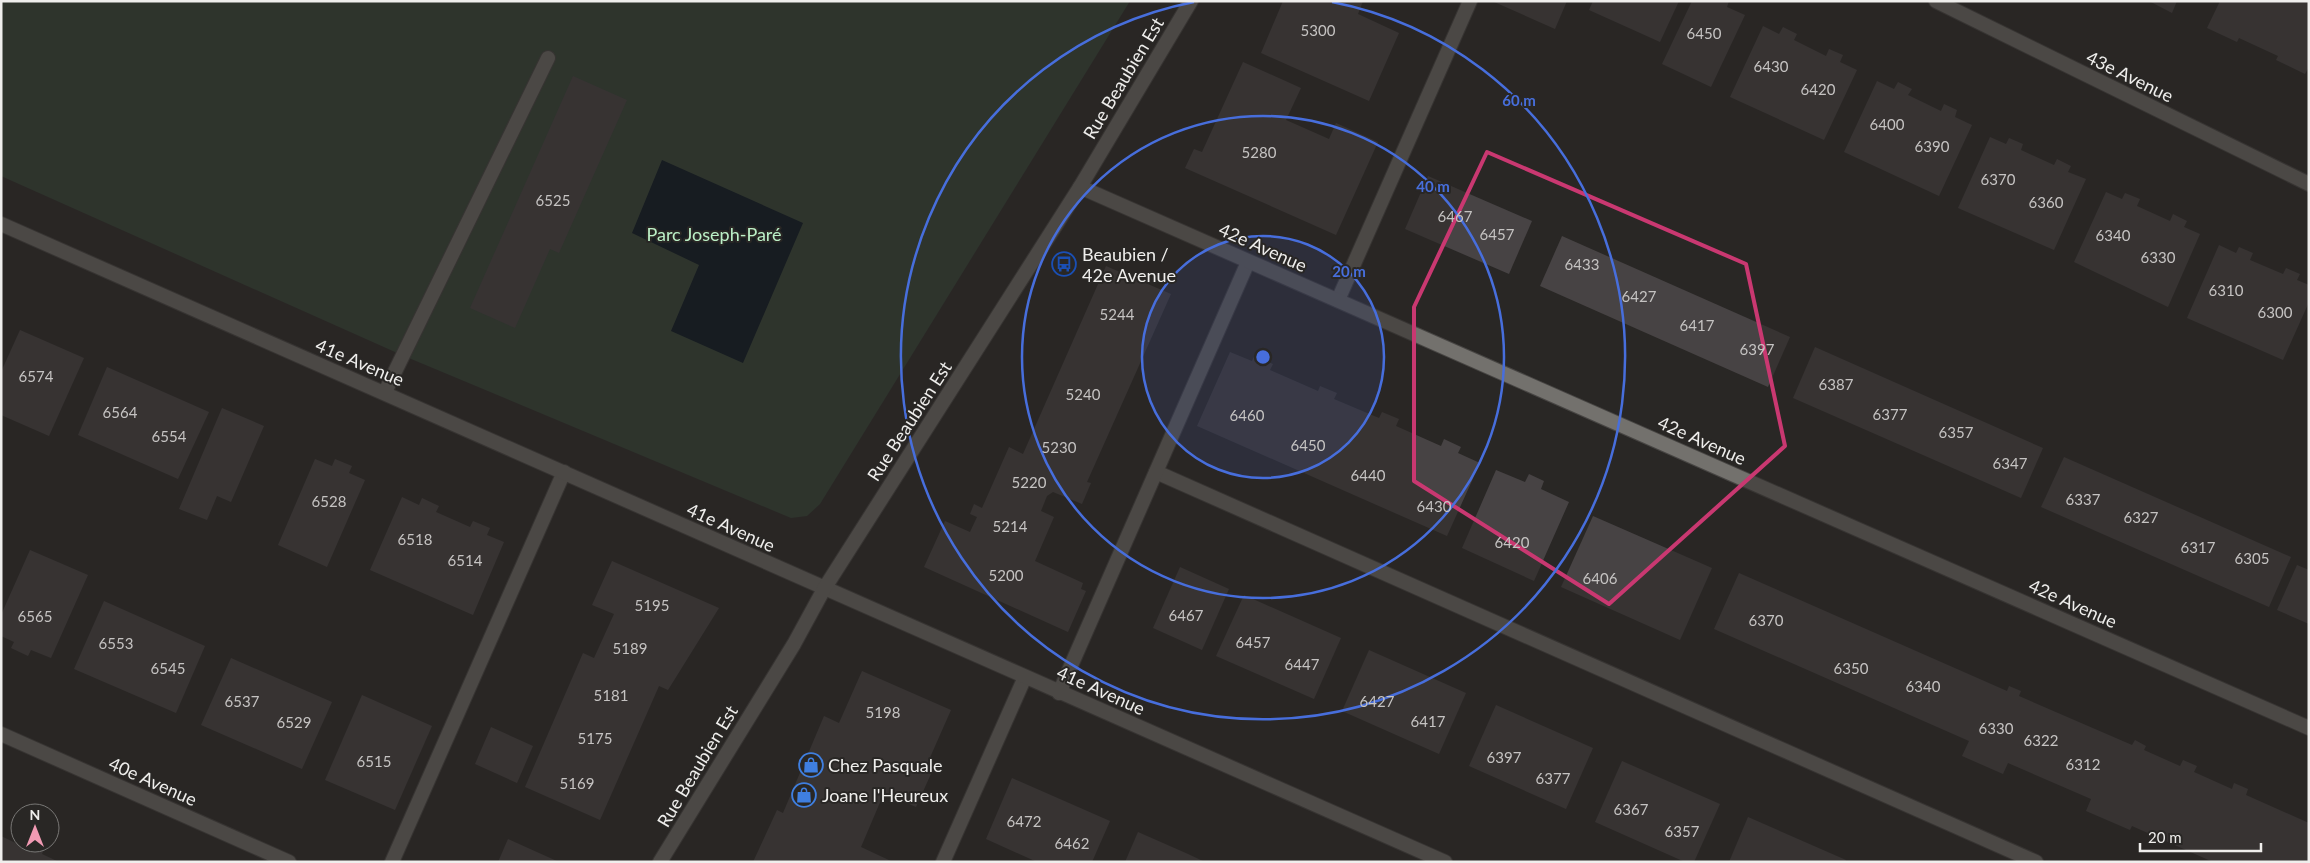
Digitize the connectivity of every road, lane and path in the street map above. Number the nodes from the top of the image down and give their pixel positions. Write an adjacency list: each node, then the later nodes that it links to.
1 (1191, 1): 6 (street, Rue Beaubien Est)
2 (1470, 1): 9 (street)
3 (1936, 1): 5 (street, 43e Avenue)
4 (548, 58): 10 (street)
5 (2309, 184)
6 (1080, 187): 8 (street, 42e Avenue); 13 (street, Rue Beaubien Est)
7 (1, 224): 10 (street, 41e Avenue)
8 (1248, 262): 9 (street, 42e Avenue); 12 (street)
9 (1338, 300): 16 (street, 42e Avenue)
10 (385, 392): 11 (street, 41e Avenue)
11 (564, 472): 13 (street, 41e Avenue); 19 (street)
12 (1156, 472): 15 (street); 23 (street)
13 (824, 589): 14 (street, 41e Avenue); 20 (street, Rue Beaubien Est)
14 (1025, 677): 15 (street, 41e Avenue); 21 (street)
15 (1060, 693): 22 (street, 41e Avenue)
16 (2309, 728)
17 (1, 734): 18 (street, 40e Avenue)
18 (289, 862)
19 (392, 862)
20 (660, 862)
21 (943, 862)
22 (1445, 862)
23 (2036, 862)

